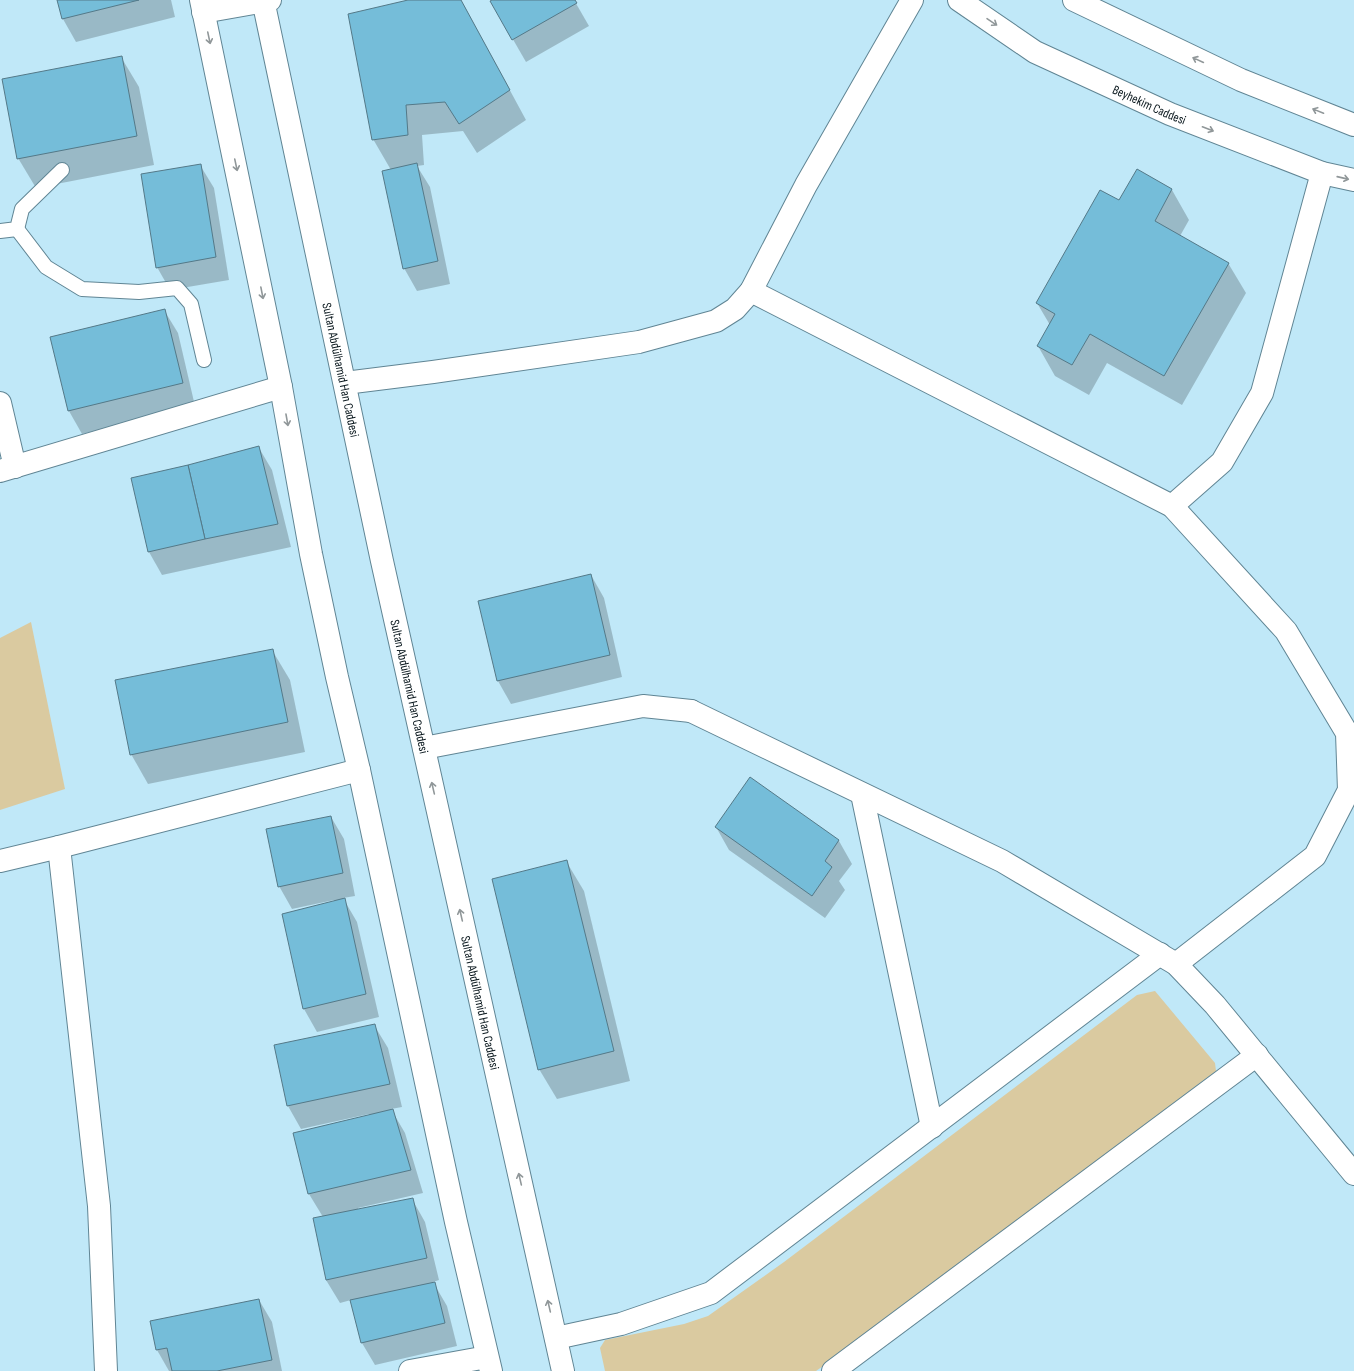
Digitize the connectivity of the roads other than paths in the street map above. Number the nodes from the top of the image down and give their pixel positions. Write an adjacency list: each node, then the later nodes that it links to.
1 (912, 0): 12 (street)
2 (959, 0): 8 (street, Beyhekim Caddesi, one-way to 8)
3 (1074, 0): 6 (street, one-way to 3)
4 (265, 1): 5 (street); 14 (street, Sultan Abdülhamid Han Caddesi)
5 (202, 6): 15 (street, one-way to 15)
6 (1354, 125)
7 (62, 170): 10 (lane)
8 (1322, 173): 9 (street, Beyhekim Caddesi, one-way to 9); 18 (street)
9 (1354, 180)
10 (17, 229): 11 (lane); 13 (lane)
11 (0, 231)
12 (751, 291): 14 (street); 18 (street)
13 (204, 360)
14 (345, 383): 19 (street, Sultan Abdülhamid Han Caddesi)
15 (281, 387): 17 (street); 20 (street, one-way to 20)
16 (0, 403): 17 (street)
17 (7, 469)
18 (1172, 506): 24 (street)
19 (424, 748): 21 (street); 28 (street, Sultan Abdülhamid Han Caddesi, one-way to 19)
20 (359, 770): 22 (street); 29 (street)
21 (862, 794): 24 (street); 26 (street)
22 (59, 847): 23 (street); 30 (street)
23 (0, 861)
24 (1168, 959): 25 (street); 26 (street)
25 (1257, 1055): 27 (street); 33 (street)
26 (932, 1127): 28 (street)
27 (1354, 1174)
28 (556, 1338): 32 (street, Sultan Abdülhamid Han Caddesi)
29 (489, 1364): 31 (street)
30 (106, 1371)
31 (410, 1371)
32 (563, 1371)
33 (833, 1371)

